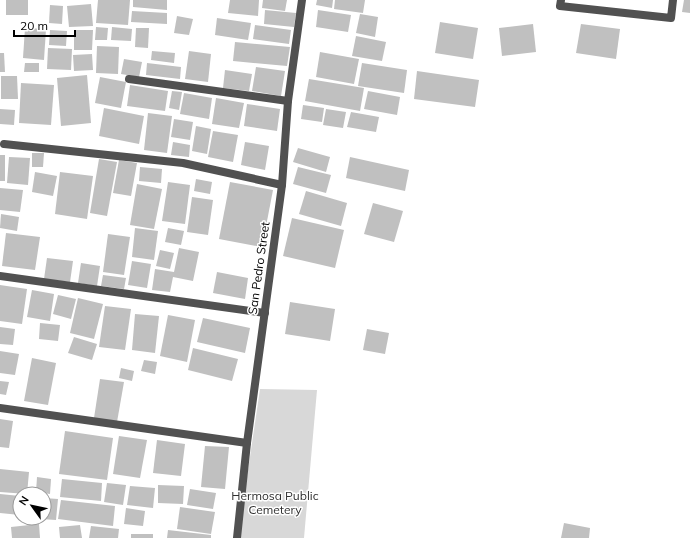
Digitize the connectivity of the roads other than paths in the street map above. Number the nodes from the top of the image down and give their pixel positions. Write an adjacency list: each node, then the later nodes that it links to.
1 (302, 0): 5 (street, San Pedro Street)
2 (561, 0): 3 (street)
3 (673, 0)
4 (129, 80): 5 (street)
5 (288, 101): 7 (street, San Pedro Street)
6 (4, 144): 7 (street)
7 (282, 185): 9 (street, San Pedro Street)
8 (0, 276): 9 (street)
9 (265, 313): 11 (street, San Pedro Street)
10 (0, 408): 11 (street)
11 (247, 443): 12 (street, San Pedro Street)
12 (236, 538)

